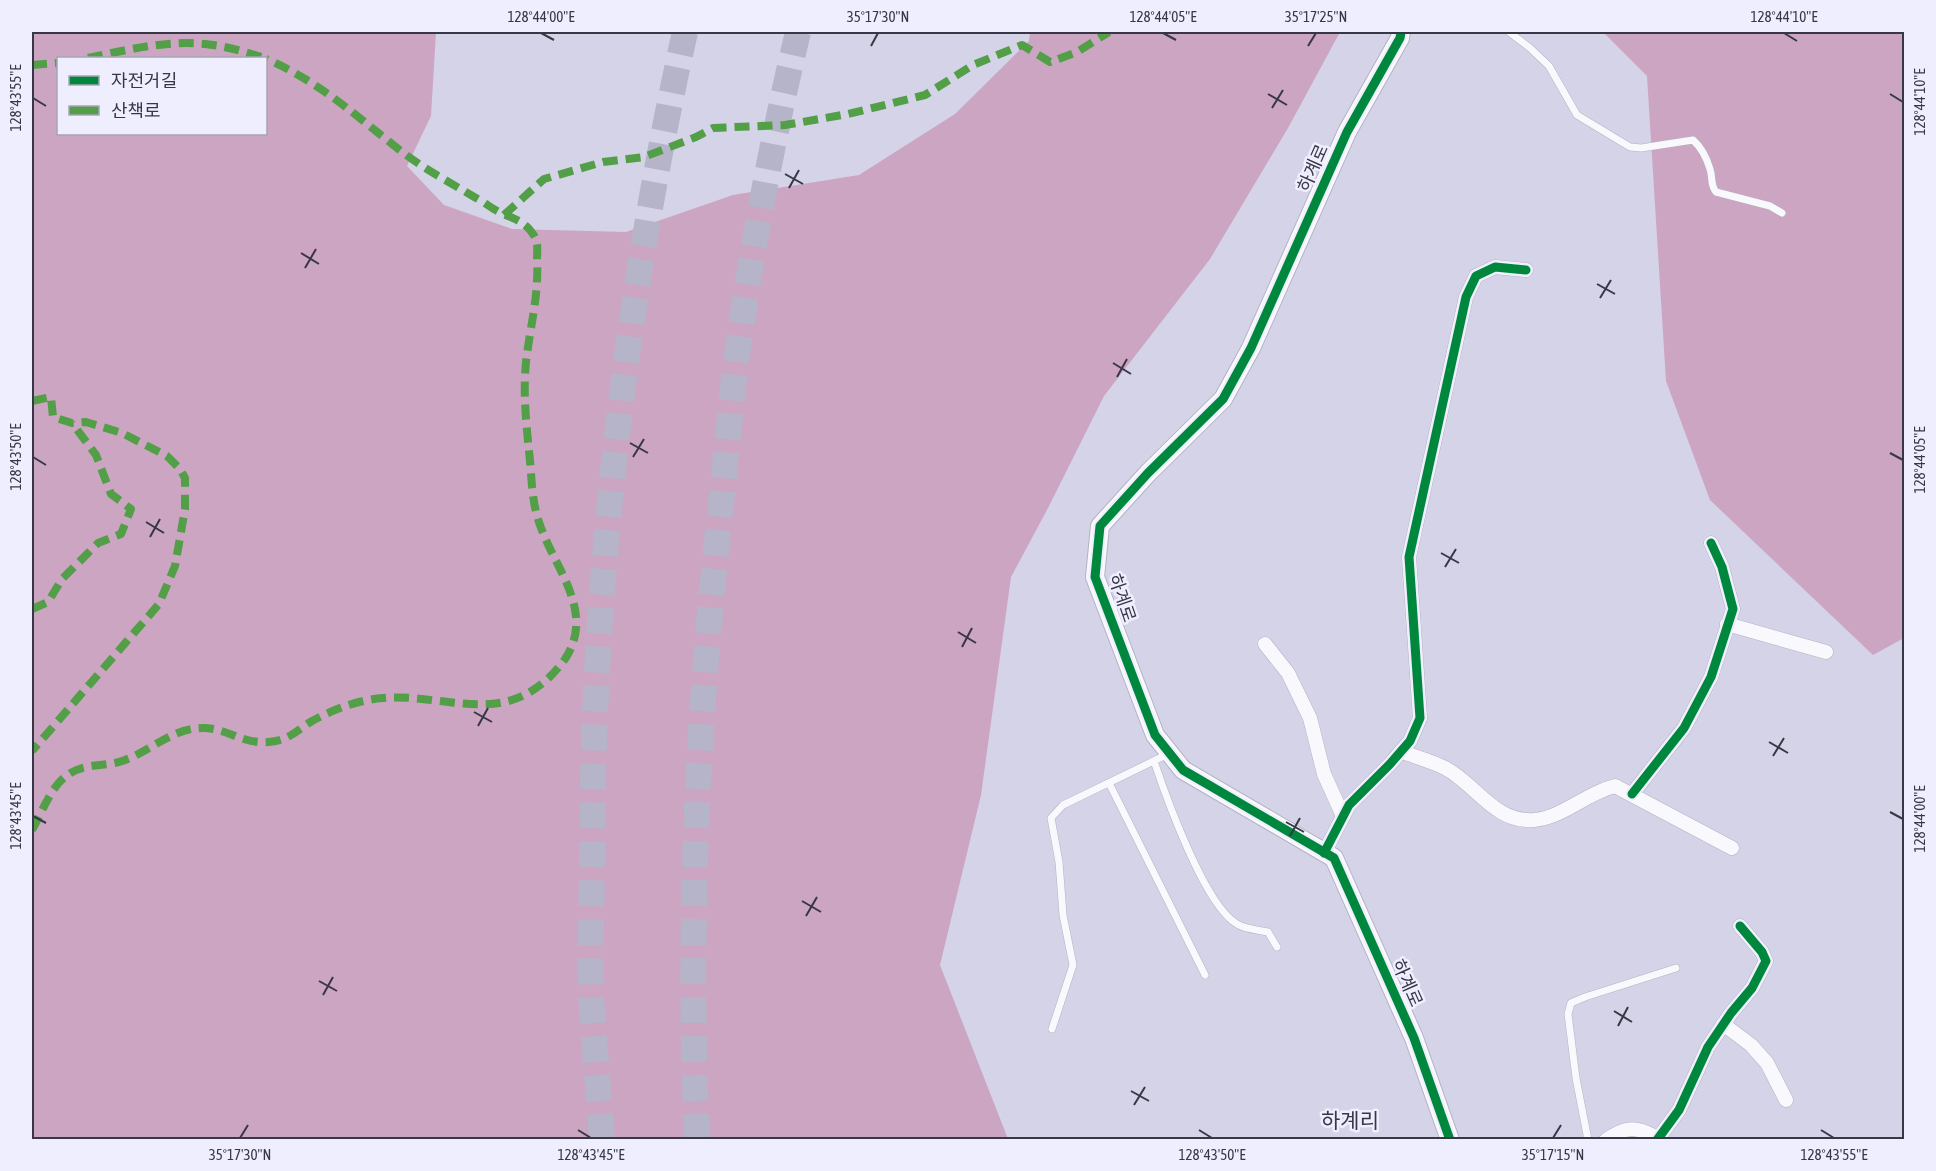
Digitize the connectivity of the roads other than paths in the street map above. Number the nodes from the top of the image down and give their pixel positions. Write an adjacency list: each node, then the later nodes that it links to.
1 (1401, 32): 10 (street, 하계로)
2 (1509, 32): 3 (lane)
3 (1782, 213)
4 (1526, 270): 9 (street)
5 (1711, 543): 6 (street)
6 (1727, 624): 8 (street); 12 (street)
7 (1265, 644): 13 (street)
8 (1826, 652)
9 (1401, 751): 12 (street); 13 (street)
10 (1162, 757): 11 (lane); 15 (street, 하계로); 17 (lane)
11 (1109, 783): 19 (lane); 21 (lane)
12 (1632, 794): 14 (street)
13 (1343, 816): 15 (street)
14 (1732, 848)
15 (1324, 852): 23 (street, 하계로)
16 (1740, 926): 20 (street)
17 (1277, 948)
18 (1676, 968): 24 (lane)
19 (1205, 975)
20 (1723, 1024): 22 (street); 26 (street)
21 (1052, 1029)
22 (1786, 1100)
23 (1450, 1140)
24 (1588, 1140)
25 (1606, 1140): 26 (street)
26 (1656, 1140)

